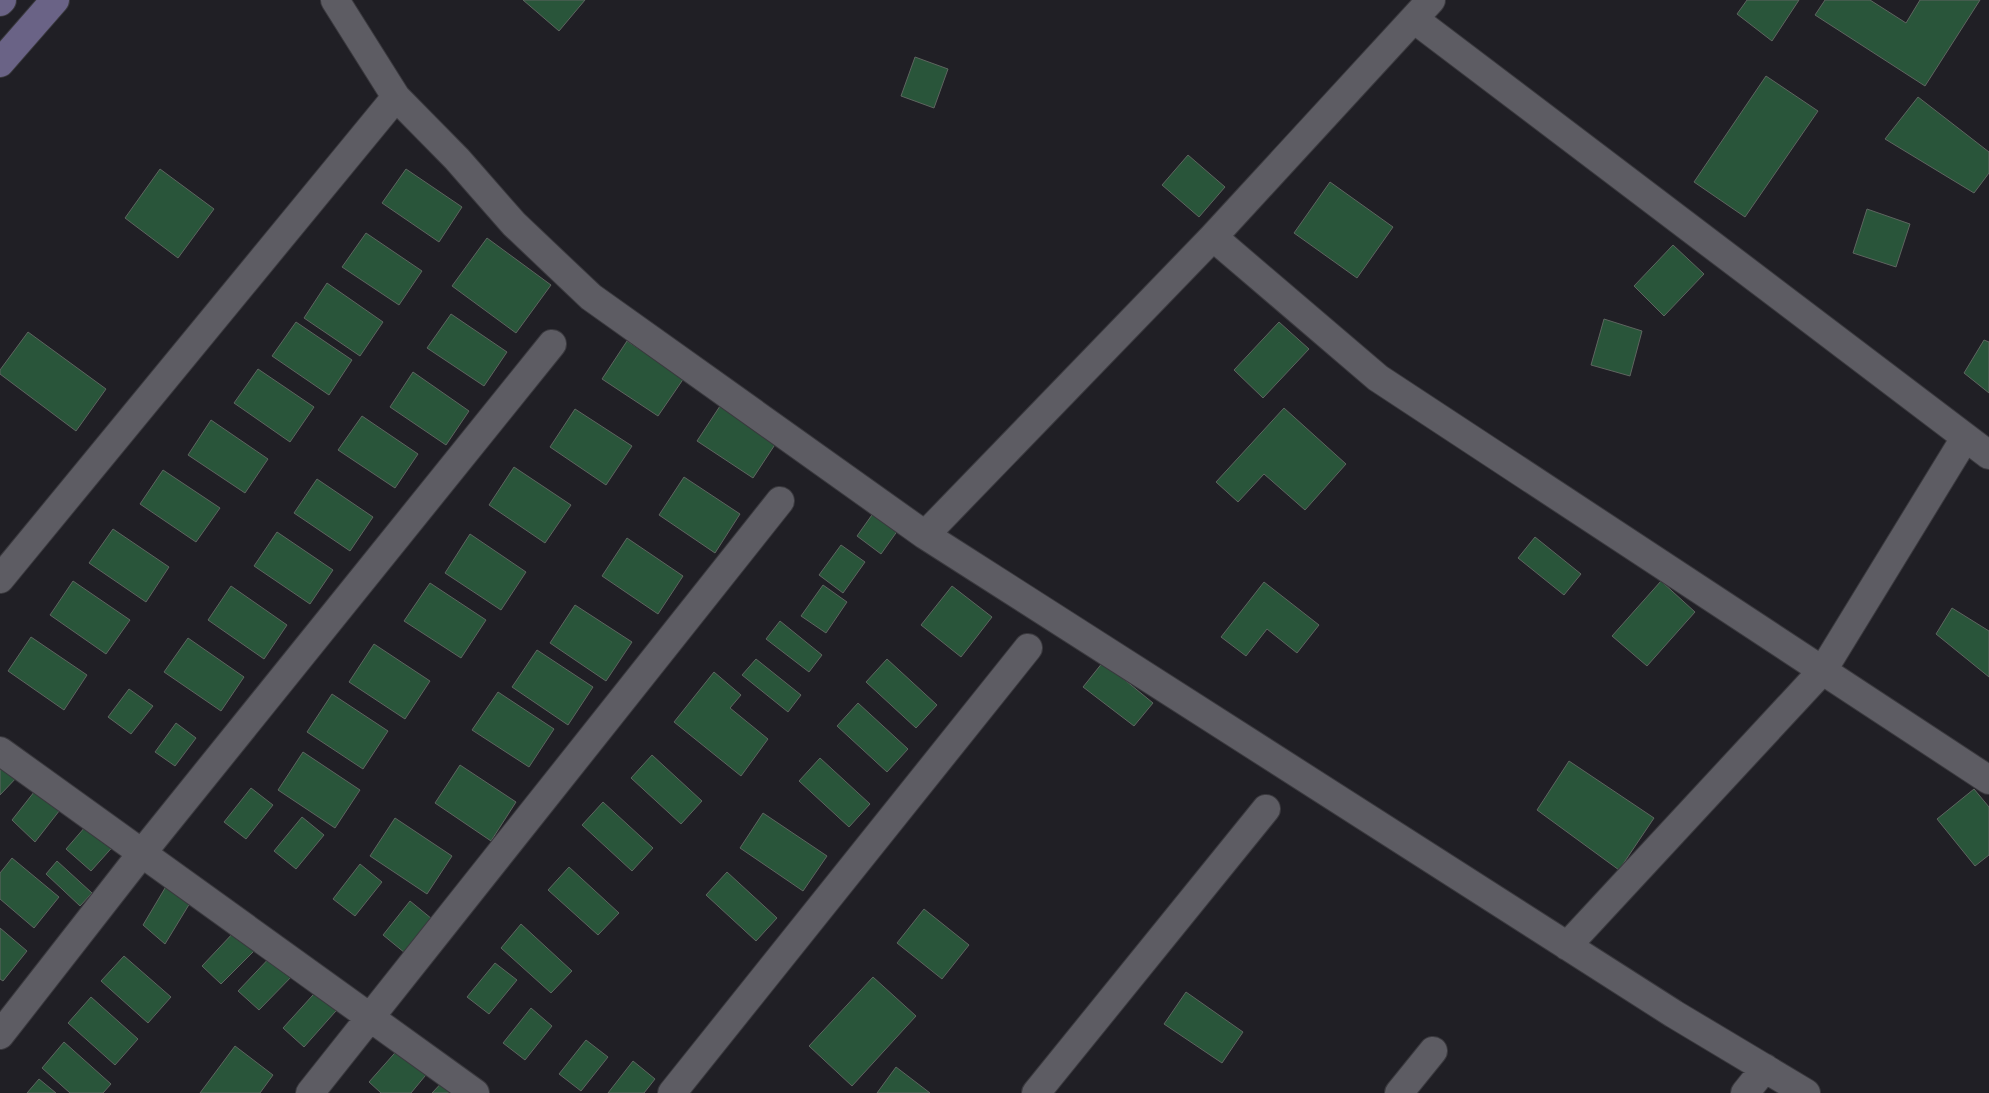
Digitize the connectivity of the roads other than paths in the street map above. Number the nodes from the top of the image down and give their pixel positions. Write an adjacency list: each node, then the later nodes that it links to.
1 (55, 0): 4 (street)
2 (335, 0): 5 (street)
3 (1423, 10): 6 (street); 8 (street)
4 (0, 63)
5 (396, 97): 11 (street); 12 (street)
6 (1213, 237): 11 (street); 14 (street)
7 (552, 344): 18 (street)
8 (1965, 438): 9 (street); 14 (street)
9 (1989, 455)
10 (780, 501): 20 (street)
11 (925, 535): 19 (street)
12 (0, 579)
13 (1028, 648): 26 (street)
14 (1823, 670): 16 (street); 19 (street)
15 (0, 751): 18 (street)
16 (1989, 780)
17 (1266, 809): 27 (street)
18 (142, 853): 20 (street); 21 (street)
19 (1567, 946): 23 (street)
20 (370, 1018): 24 (street); 25 (street)
21 (0, 1035)
22 (1433, 1051): 28 (street)
23 (1765, 1068): 29 (street); 30 (street)
24 (310, 1093)
25 (475, 1093)
26 (672, 1093)
27 (1036, 1093)
28 (1399, 1093)
29 (1745, 1093)
30 (1806, 1093)

